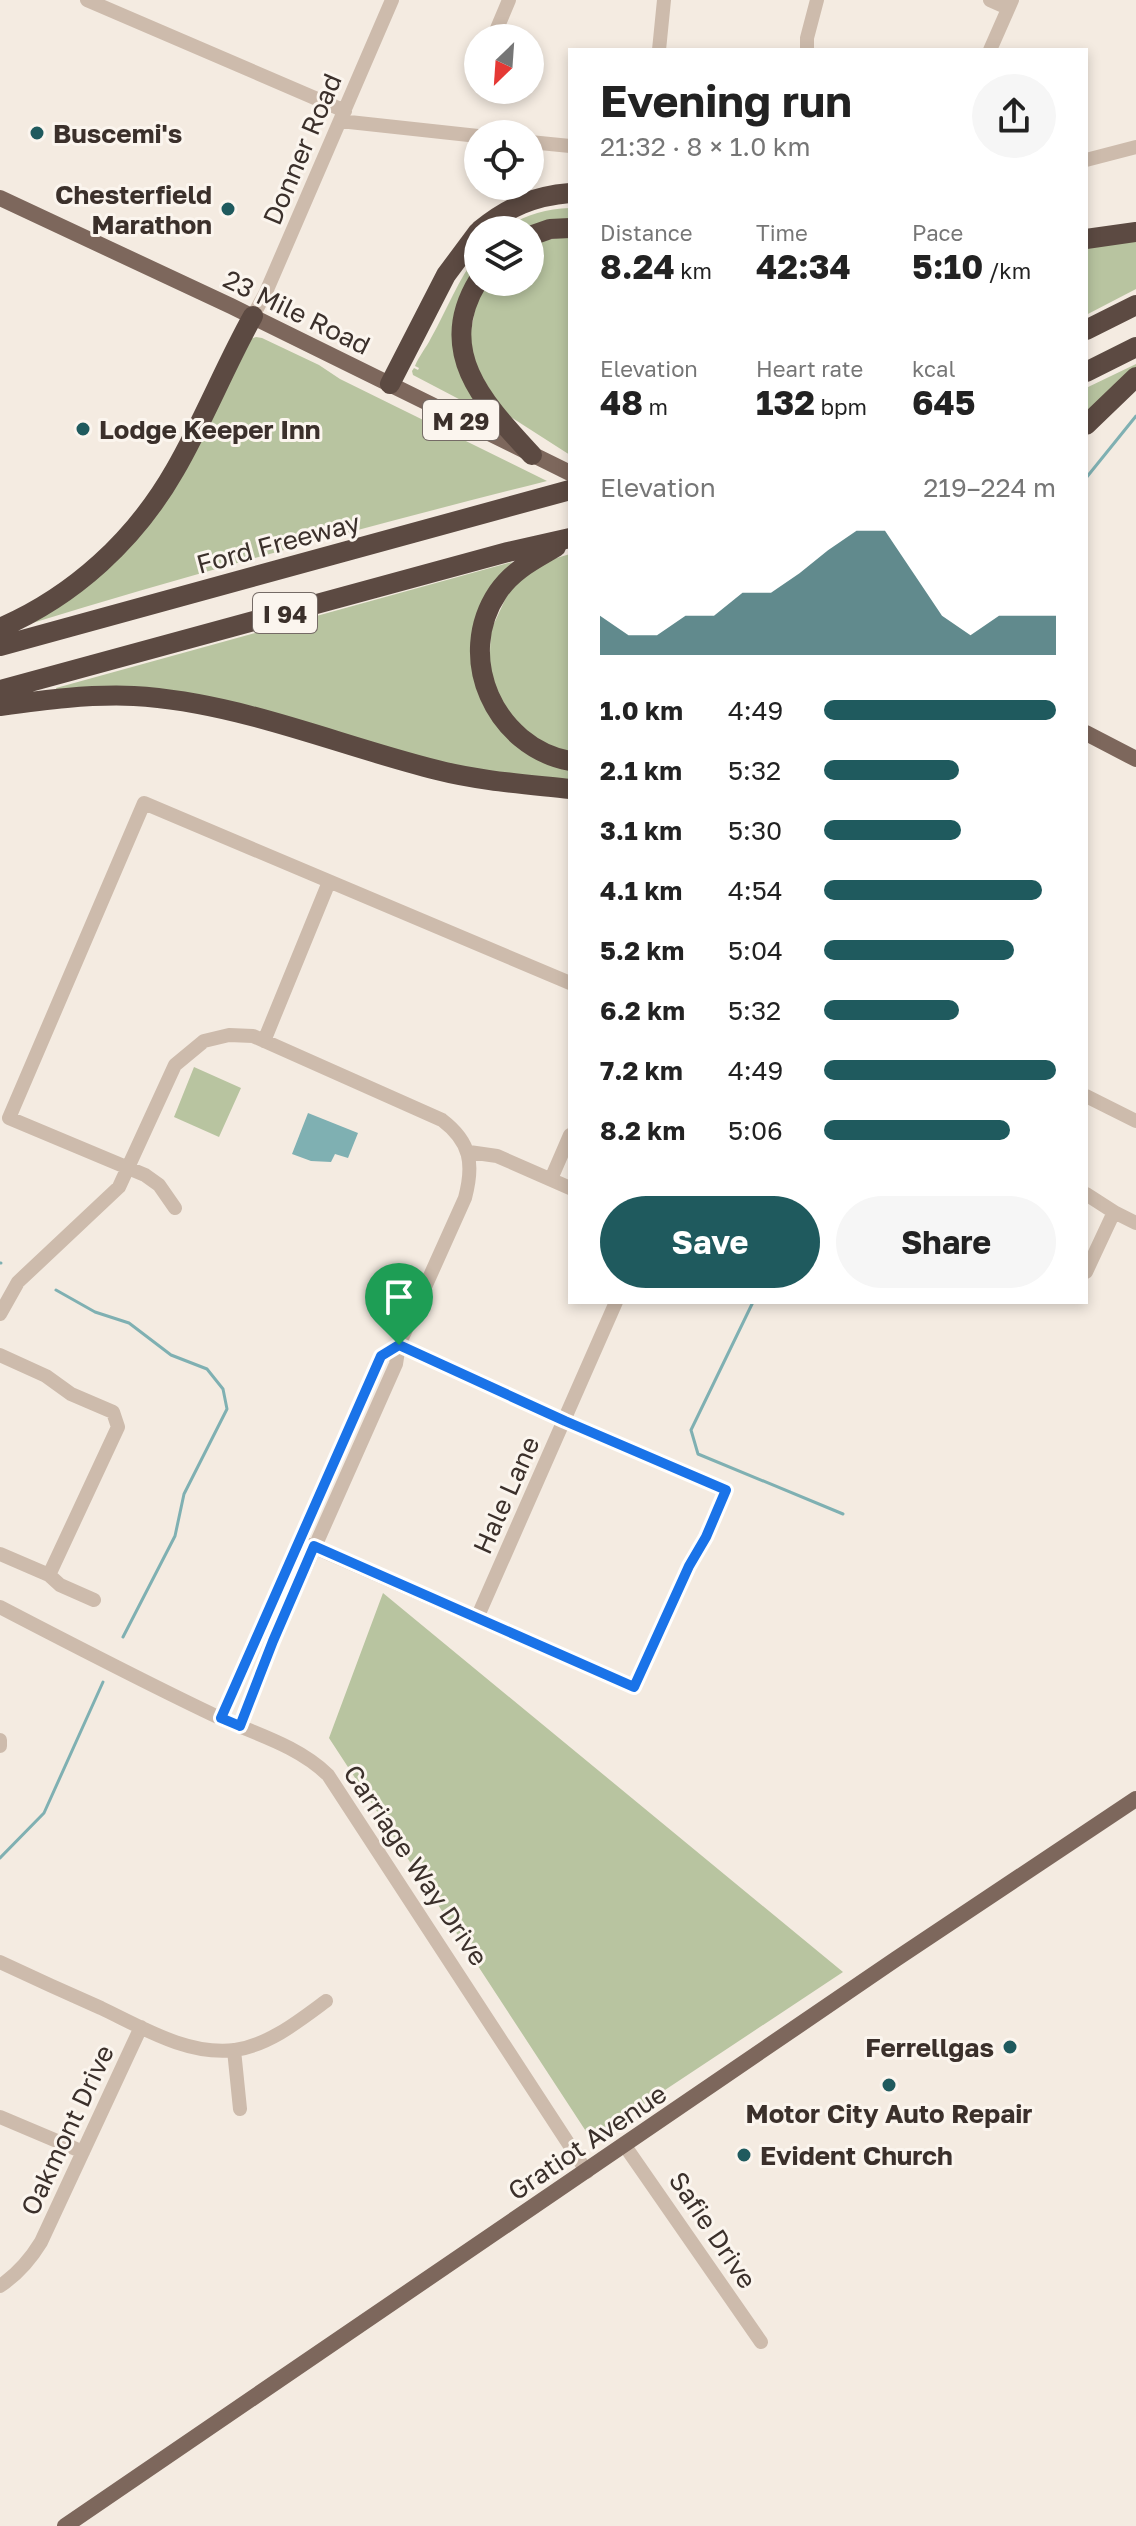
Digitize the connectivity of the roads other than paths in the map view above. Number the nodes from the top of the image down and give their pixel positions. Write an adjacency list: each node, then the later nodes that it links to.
1 (87, 0): 12 (street)
2 (392, 0): 12 (street, Donner Road)
3 (509, 0): 8 (street)
4 (664, 0): 9 (street)
5 (817, 0): 10 (street)
6 (990, 0): 7 (street)
7 (1010, 4): 11 (street)
8 (499, 24)
9 (659, 48)
10 (807, 48)
11 (991, 48)
12 (343, 116): 13 (street); 28 (street, Donner Road)
13 (464, 134)
14 (544, 143): 15 (street)
15 (568, 146)
16 (1136, 147): 17 (street)
17 (1088, 159)
18 (568, 193): 20 (highway)
19 (0, 198): 28 (main road, 23 Mile Road / M 29)
20 (497, 216)
21 (568, 228): 22 (highway)
22 (544, 231)
23 (1136, 232): 24 (highway)
24 (1088, 239)
25 (464, 251): 33 (highway)
26 (471, 296): 35 (highway)
27 (1136, 305): 29 (highway)
28 (253, 316): 33 (main road, 23 Mile Road / M 29); 40 (highway)
29 (1088, 329)
30 (1136, 347): 31 (highway)
31 (1088, 371)
32 (1136, 377): 34 (highway)
33 (390, 384): 35 (main road, 23 Mile Road / M 29)
34 (1088, 423)
35 (541, 459): 36 (main road, 23 Mile Road)
36 (568, 472)
37 (568, 491): 41 (highway, Ford Freeway / I 94)
38 (568, 538): 42 (highway, I 94)
39 (568, 539): 46 (highway)
40 (0, 628)
41 (0, 646)
42 (0, 690)
43 (0, 706): 47 (highway)
44 (1088, 734): 45 (main road)
45 (1136, 759)
46 (568, 760)
47 (568, 789)
48 (329, 882): 49 (street); 50 (street); 55 (street)
49 (568, 982)
50 (264, 1041): 54 (street); 55 (street)
51 (1088, 1097): 52 (street)
52 (1136, 1121)
53 (568, 1140): 56 (street)
54 (469, 1152): 56 (street); 65 (street)
55 (128, 1167): 59 (street); 64 (street)
56 (551, 1179): 57 (street)
57 (568, 1187)
58 (1088, 1195): 60 (street)
59 (175, 1208)
60 (1114, 1212): 61 (street); 62 (street)
61 (1136, 1223)
62 (1088, 1268)
63 (615, 1304): 67 (street, Hale Lane)
64 (0, 1314)
65 (399, 1345): 67 (street); 68 (street)
66 (0, 1355): 70 (street)
67 (565, 1421): 73 (street, Hale Lane); 73 (street)
68 (307, 1544): 73 (street); 74 (street); 75 (street)
69 (0, 1554): 70 (street)
70 (49, 1575): 71 (street)
71 (94, 1600)
72 (0, 1607): 74 (street, Carriage Way Drive)
73 (477, 1618)
74 (221, 1718): 75 (street, Carriage Way Drive)
75 (240, 1726): 85 (street, Carriage Way Drive)
76 (1136, 1799): 83 (main road, Gratiot Avenue)
77 (0, 1962): 79 (street)
78 (326, 2001): 80 (street)
79 (141, 2027): 80 (street); 84 (street, Oakmont Drive)
80 (234, 2050): 81 (street)
81 (240, 2109)
82 (0, 2117): 84 (street)
83 (625, 2146): 85 (main road, Gratiot Avenue); 87 (street, Safie Drive)
84 (83, 2152): 86 (street, Oakmont Drive)
85 (587, 2172): 88 (main road, Gratiot Avenue)
86 (0, 2286)
87 (761, 2342)
88 (65, 2526)

